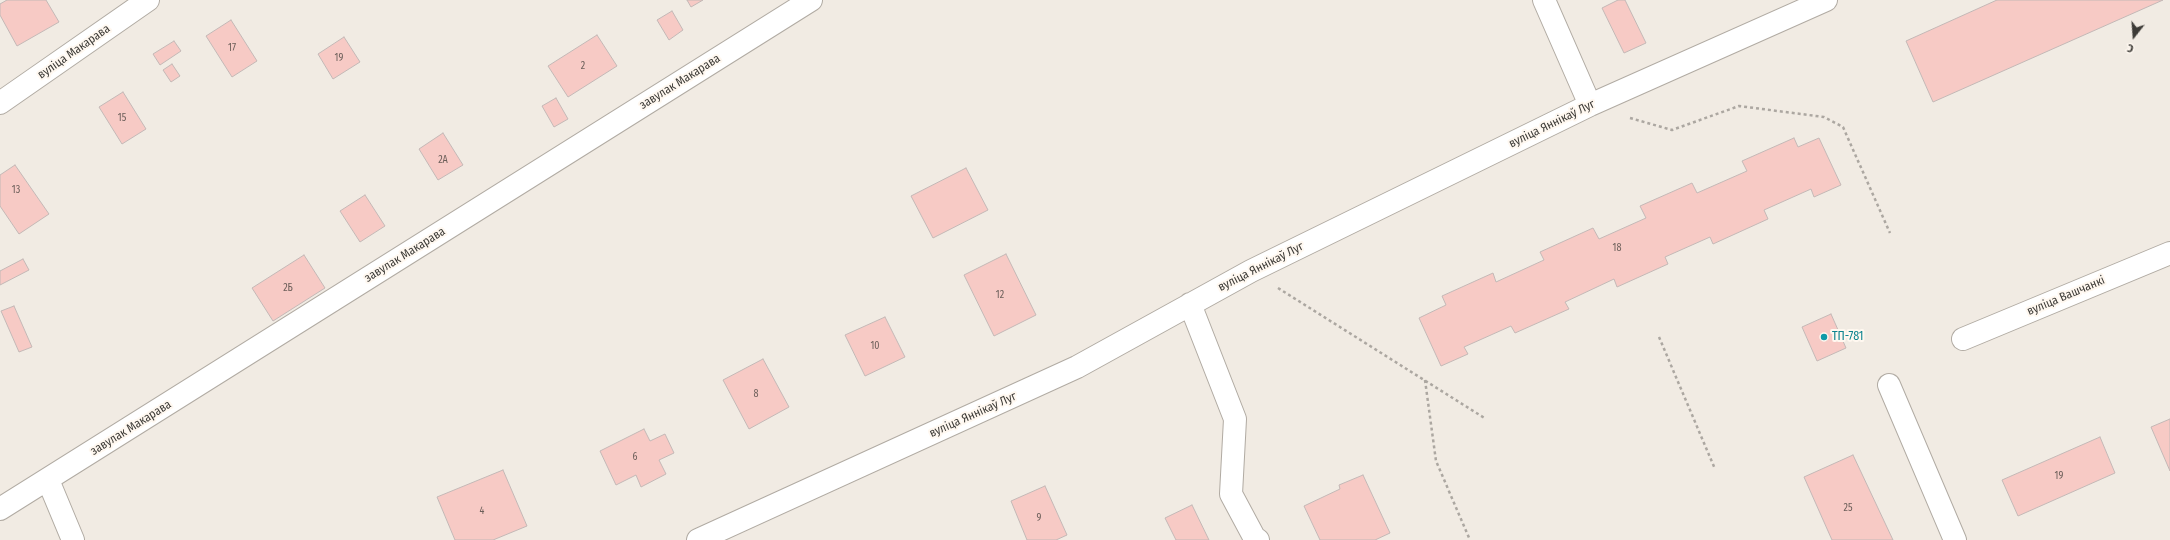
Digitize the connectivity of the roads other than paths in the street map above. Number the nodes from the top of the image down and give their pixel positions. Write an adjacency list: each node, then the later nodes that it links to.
1 (148, 0): 5 (street, вуліца Макарава)
2 (810, 0): 11 (street, завулак Макарава)
3 (1544, 0): 6 (street)
4 (1826, 0): 6 (street, вуліца Яннікаў Луг)
5 (0, 103)
6 (1590, 105): 8 (street, вуліца Яннікаў Луг)
7 (2170, 252): 9 (street, вуліца Вашчанкі)
8 (1190, 304): 14 (street, вуліца Яннікаў Луг); 15 (street)
9 (1963, 339)
10 (1889, 385): 16 (street)
11 (48, 480): 12 (street, завулак Макарава); 13 (street)
12 (0, 509)
13 (73, 540)
14 (698, 540)
15 (1258, 540)
16 (1955, 540)

